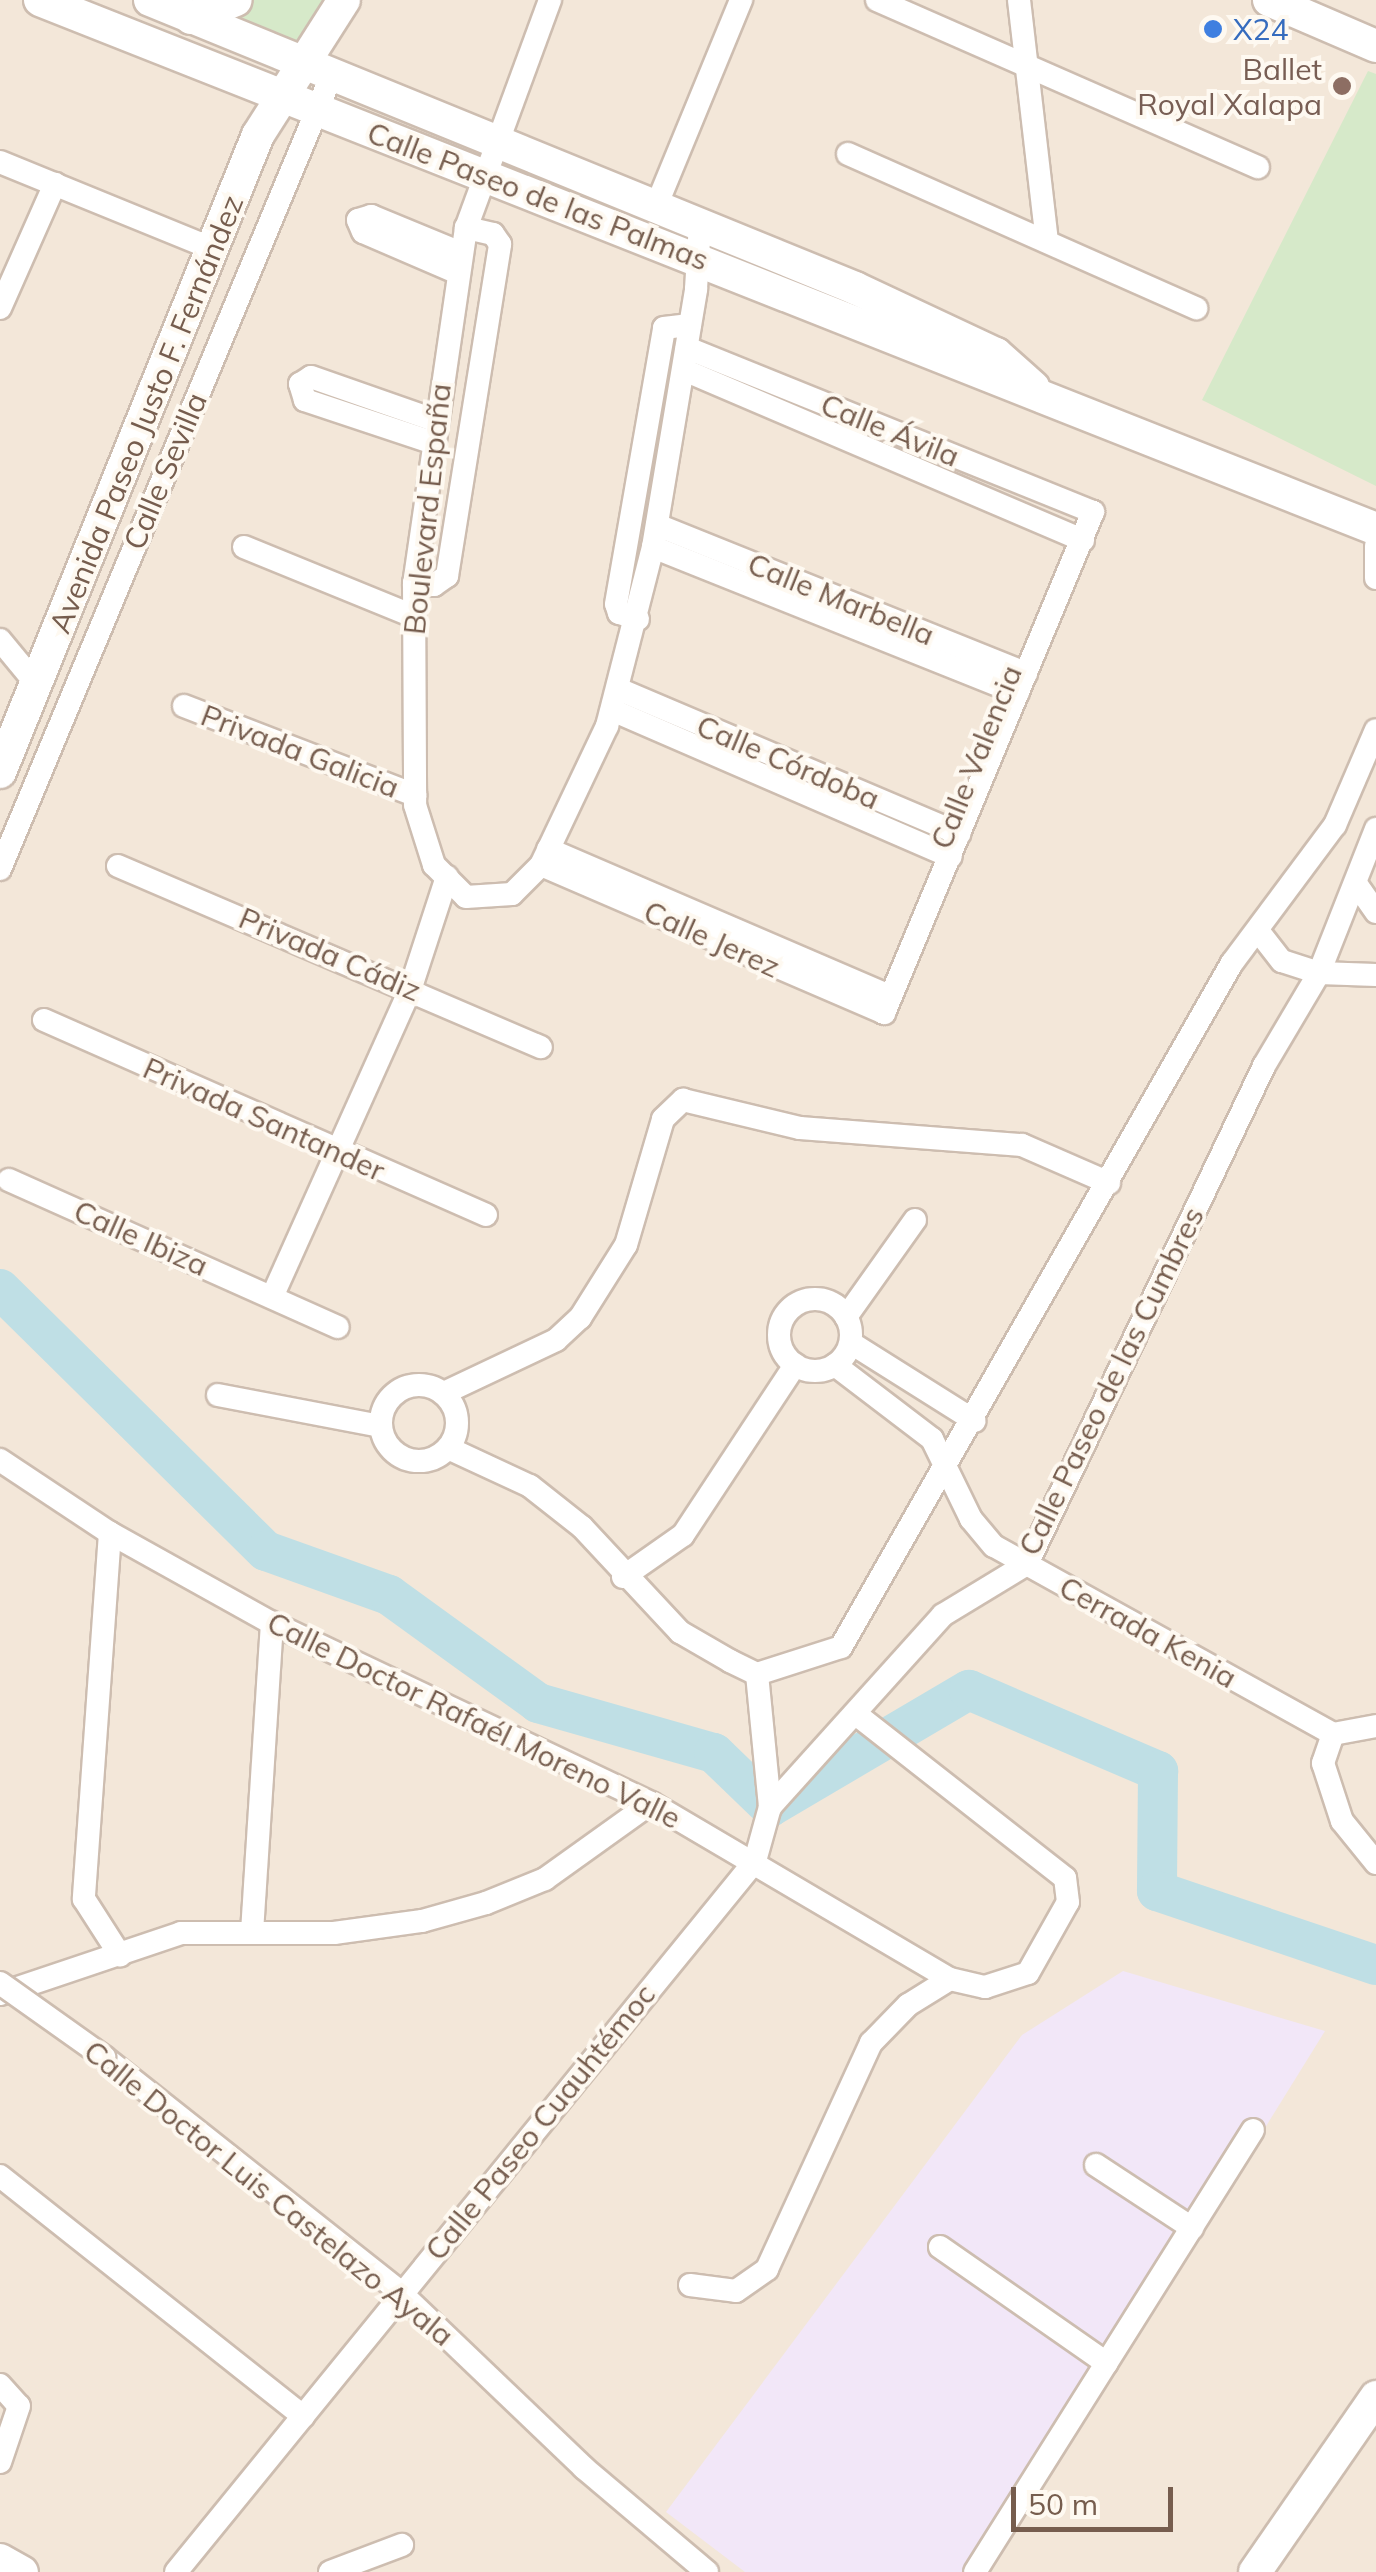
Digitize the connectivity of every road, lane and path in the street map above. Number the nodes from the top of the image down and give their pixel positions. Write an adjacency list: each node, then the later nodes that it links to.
1 (40, 0): 15 (street, Calle Paseo de las Palmas)
2 (150, 0): 11 (street, Calle Paseo de las Palmas)
3 (236, 0): 11 (street)
4 (344, 0): 14 (street, Avenida Paseo Justo F. Fernández)
5 (550, 0): 19 (street, Boulevard España)
6 (741, 0): 25 (street)
7 (877, 0): 10 (street)
8 (1019, 0): 13 (street)
9 (1269, 0): 12 (street)
10 (906, 6): 13 (street)
11 (191, 18): 14 (street, Calle Paseo de las Palmas)
12 (1376, 46)
13 (1027, 68): 22 (street); 28 (street)
14 (319, 69): 16 (street, Avenida Paseo Justo F. Fernández); 17 (street, Calle Sevilla); 19 (street, Calle Paseo de las Palmas)
15 (222, 74): 16 (street, Calle Paseo de las Palmas); 18 (street)
16 (280, 97): 17 (street, Calle Paseo de las Palmas); 18 (street, Avenida Paseo Justo F. Fernández)
17 (315, 111): 23 (street, Calle Paseo de las Palmas); 62 (street, Calle Sevilla)
18 (258, 135): 29 (street, Avenida Paseo Justo F. Fernández)
19 (496, 139): 23 (street, Boulevard España); 25 (street, Calle Paseo de las Palmas)
20 (848, 154): 28 (street)
21 (0, 162): 24 (street)
22 (1258, 167)
23 (483, 173): 27 (street, Boulevard España); 30 (street, Calle Paseo de las Palmas)
24 (56, 184): 29 (street); 31 (street)
25 (657, 204): 26 (street, Calle Paseo de las Palmas)
26 (700, 223): 30 (street); 34 (street, Calle Paseo de las Palmas)
27 (466, 228): 36 (street, Boulevard España); 47 (street)
28 (1047, 242): 32 (street)
29 (211, 248): 52 (street, Avenida Paseo Justo F. Fernández)
30 (700, 257): 33 (street); 34 (street, Calle Paseo de las Palmas)
31 (0, 308)
32 (1196, 308)
33 (687, 348): 35 (street, Calle Ávila); 37 (street, Calle Ávila); 42 (street); 49 (street)
34 (1036, 390): 41 (street, Calle Paseo de las Palmas)
35 (841, 410): 37 (street); 38 (street, Calle Ávila)
36 (432, 431): 36 (street); 47 (street, Boulevard España)
37 (830, 432): 39 (street, Calle Ávila)
38 (971, 462): 39 (street); 40 (street, Calle Ávila)
39 (960, 487): 43 (street, Calle Ávila)
40 (1088, 510): 43 (street, Calle Valencia)
41 (1376, 528)
42 (655, 536): 49 (street); 51 (street, Calle Marbella)
43 (1076, 537): 51 (street, Calle Valencia)
44 (1376, 546): 46 (street)
45 (244, 547): 48 (street)
46 (1376, 578)
47 (414, 583): 48 (street, Boulevard España)
48 (411, 615): 57 (street, Boulevard España)
49 (638, 619): 53 (street)
50 (0, 640): 52 (street)
51 (1015, 680): 59 (street, Calle Valencia)
52 (38, 686): 56 (street, Avenida Paseo Justo F. Fernández)
53 (615, 699): 59 (street, Calle Córdoba); 60 (street)
54 (184, 706): 57 (street, Privada Galicia)
55 (1376, 730): 66 (street)
56 (0, 772)
57 (415, 795): 63 (street, Boulevard España)
58 (1376, 829): 64 (street, Calle Paseo de las Cumbres)
59 (948, 842): 70 (street, Calle Valencia)
60 (545, 857): 63 (street); 70 (street, Calle Jerez)
61 (118, 866): 69 (street, Privada Cádiz)
62 (0, 869)
63 (447, 878): 69 (street)
64 (1356, 885): 65 (street); 67 (street, Calle Paseo de las Cumbres)
65 (1376, 912)
66 (1259, 932): 67 (street); 75 (street)
67 (1319, 973): 68 (street); 92 (street, Calle Paseo de las Cumbres)
68 (1376, 975)
69 (411, 987): 72 (street, Privada Cádiz); 73 (street)
70 (880, 1002)
71 (44, 1020): 73 (street, Privada Santander)
72 (541, 1047)
73 (339, 1153): 76 (street, Privada Santander); 78 (street)
74 (10, 1180): 78 (street, Calle Ibiza)
75 (1109, 1182): 85 (street); 86 (street)
76 (486, 1215)
77 (915, 1220): 79 (street)
78 (272, 1297): 80 (street, Calle Ibiza)
79 (846, 1316): 81 (street); 83 (street)
80 (338, 1327)
81 (850, 1343): 82 (street); 86 (street)
82 (835, 1365): 83 (street); 90 (street, Cerrada Kenia)
83 (795, 1366): 93 (street)
84 (218, 1394): 87 (street)
85 (444, 1394): 87 (street); 88 (street)
86 (975, 1421): 90 (street)
87 (380, 1426): 88 (street)
88 (448, 1448): 93 (street)
89 (0, 1460): 91 (street, Calle Doctor Rafaél Moreno Valle)
90 (945, 1466): 92 (street, Cerrada Kenia); 95 (street)
91 (110, 1532): 94 (street, Calle Doctor Rafaél Moreno Valle); 104 (street)
92 (1026, 1564): 96 (street, Calle Paseo de las Cumbres); 98 (street, Cerrada Kenia)
93 (623, 1577): 95 (street)
94 (272, 1623): 99 (street, Calle Doctor Rafaél Moreno Valle); 103 (street)
95 (758, 1674): 100 (street)
96 (856, 1714): 100 (street, Calle Paseo de las Cumbres); 105 (street)
97 (1376, 1726): 98 (street)
98 (1332, 1734): 102 (street)
99 (651, 1803): 101 (street, Calle Doctor Rafaél Moreno Valle); 103 (street)
100 (770, 1807): 101 (street, Calle Paseo de las Cumbres)
101 (754, 1862): 105 (street, Calle Doctor Rafaél Moreno Valle); 114 (street, Calle Paseo Cuauhtémoc)
102 (1376, 1863)
103 (252, 1932): 104 (street)
104 (120, 1955): 107 (street)
105 (950, 1979): 113 (street)
106 (0, 1983): 114 (street, Calle Doctor Luis Castelazo Ayala, bridge)
107 (0, 1994)
108 (1253, 2130): 111 (street)
109 (1096, 2166): 111 (street)
110 (0, 2176): 118 (street)
111 (1192, 2228): 115 (street)
112 (940, 2247): 115 (street)
113 (690, 2286)
114 (400, 2292): 118 (street, Calle Paseo Cuauhtémoc); 125 (street, Calle Doctor Luis Castelazo Ayala)
115 (1106, 2364): 126 (street)
116 (0, 2385): 119 (street)
117 (1376, 2398): 127 (street)
118 (303, 2416): 123 (street, Calle Paseo Cuauhtémoc)
119 (0, 2462)
120 (402, 2545): 124 (street)
121 (0, 2560): 122 (street)
122 (22, 2572)
123 (176, 2572)
124 (330, 2572)
125 (708, 2572)
126 (976, 2572)
127 (1255, 2572)

